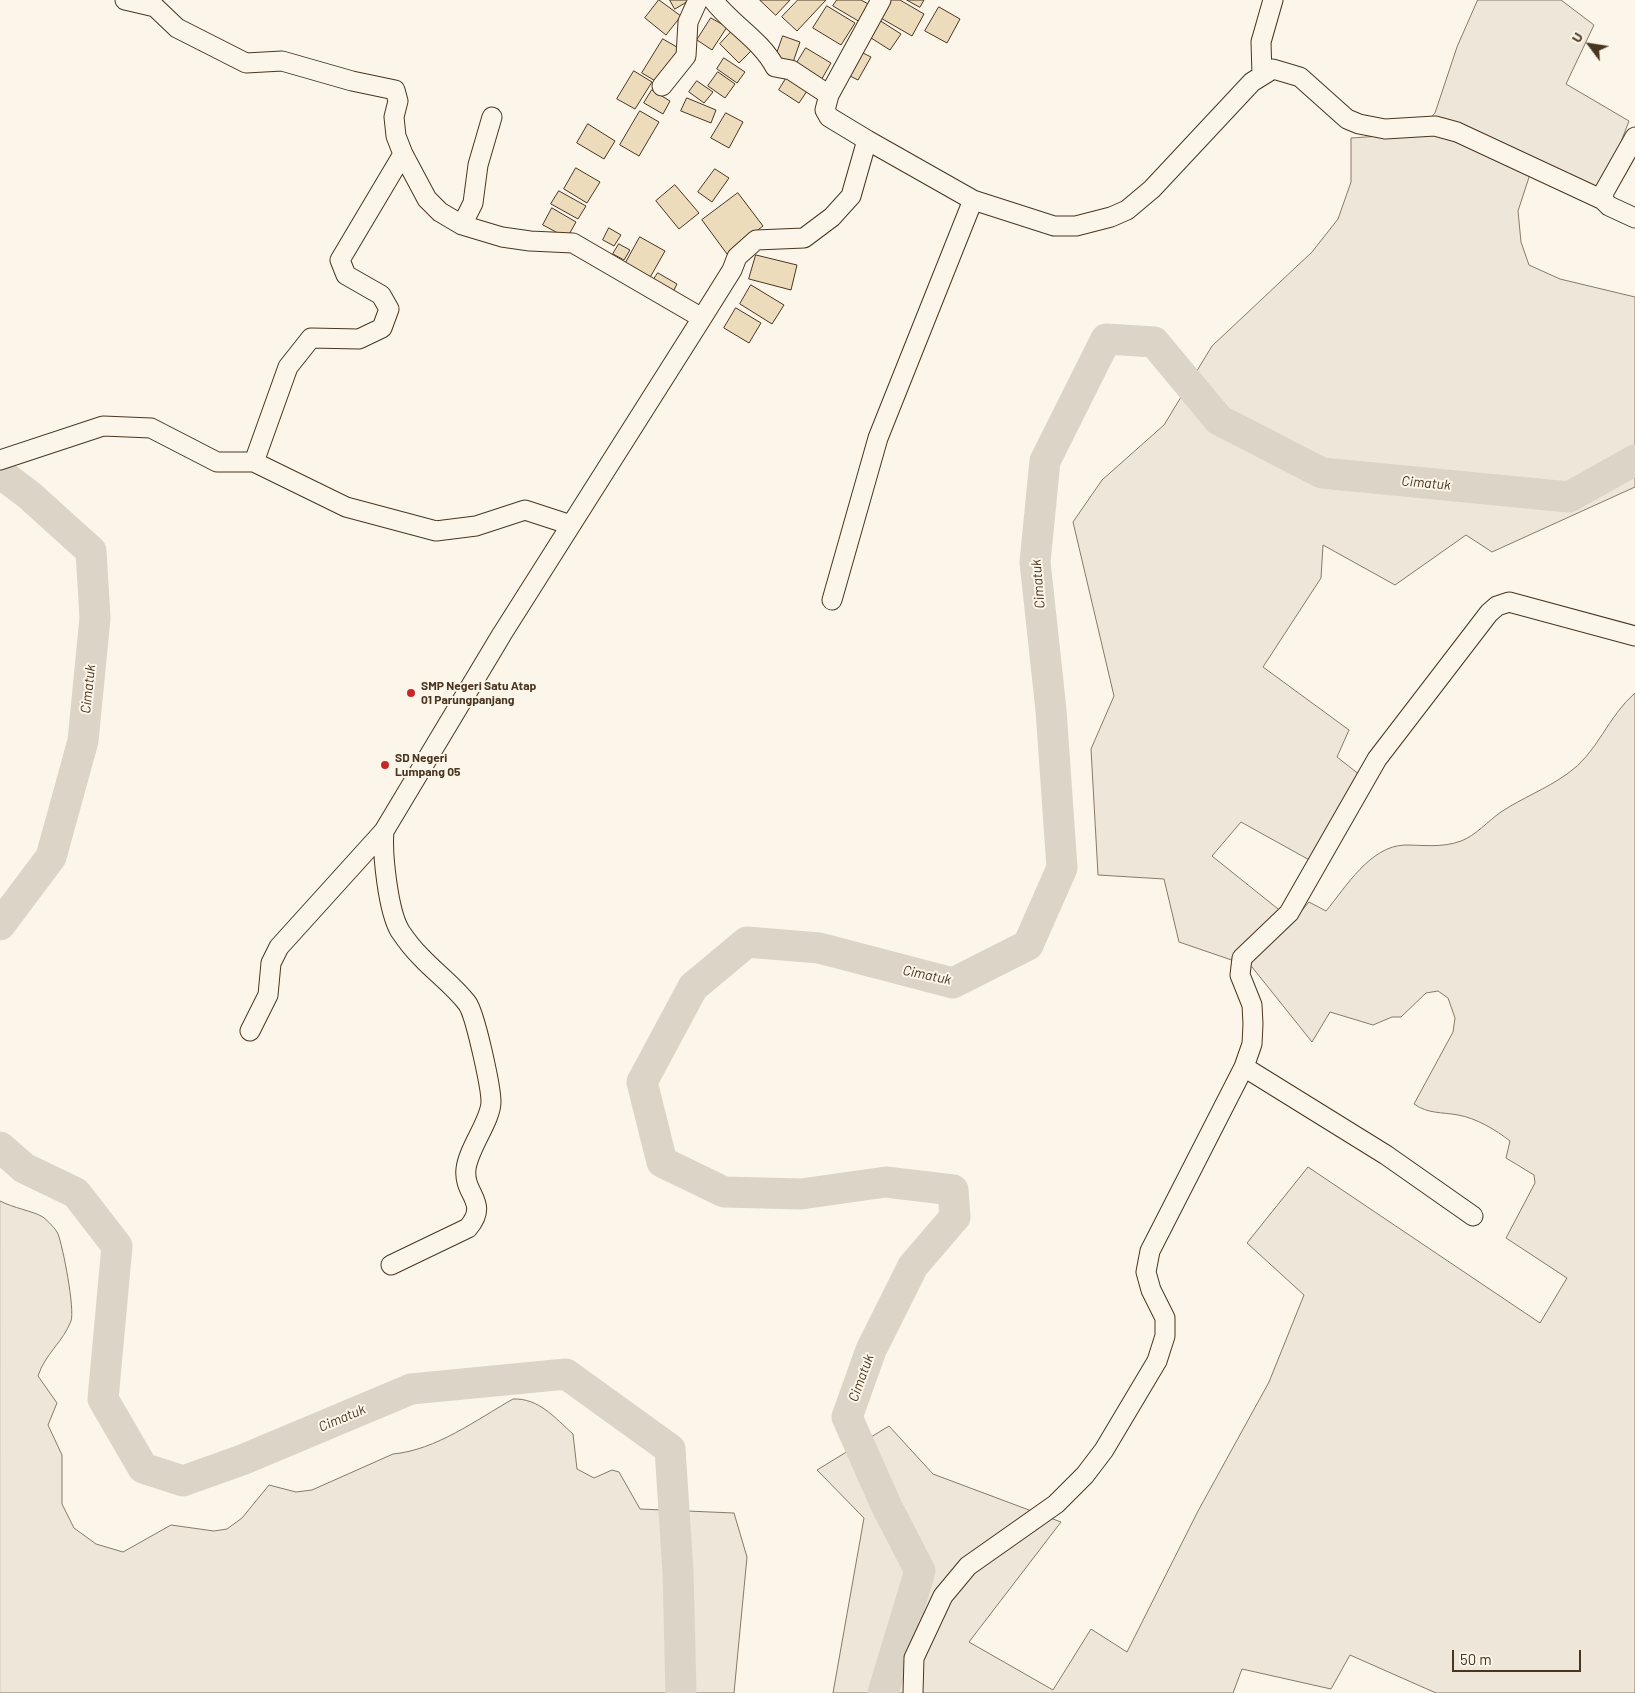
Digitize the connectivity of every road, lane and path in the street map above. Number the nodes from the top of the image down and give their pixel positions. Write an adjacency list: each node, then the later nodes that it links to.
1 (125, 0): 12 (street)
2 (698, 0): 7 (street)
3 (712, 0): 8 (street)
4 (881, 0): 8 (street)
5 (1273, 0): 6 (street)
6 (1262, 75): 13 (street); 14 (street)
7 (662, 86)
8 (830, 95): 11 (street)
9 (492, 117): 16 (street)
10 (1635, 136): 14 (street)
11 (867, 140): 13 (street); 17 (street)
12 (403, 154): 16 (street); 19 (street)
13 (973, 200): 21 (street)
14 (1603, 200): 15 (street)
15 (1635, 218)
16 (462, 225): 17 (street)
17 (702, 318): 20 (street)
18 (3, 459): 19 (street)
19 (254, 462): 20 (street)
20 (571, 525): 23 (street)
21 (832, 600)
22 (1629, 630): 25 (street)
23 (384, 831): 24 (street); 27 (street)
24 (250, 1031)
25 (1244, 1067): 26 (street); 28 (street)
26 (1473, 1216)
27 (391, 1265)
28 (913, 1693)

